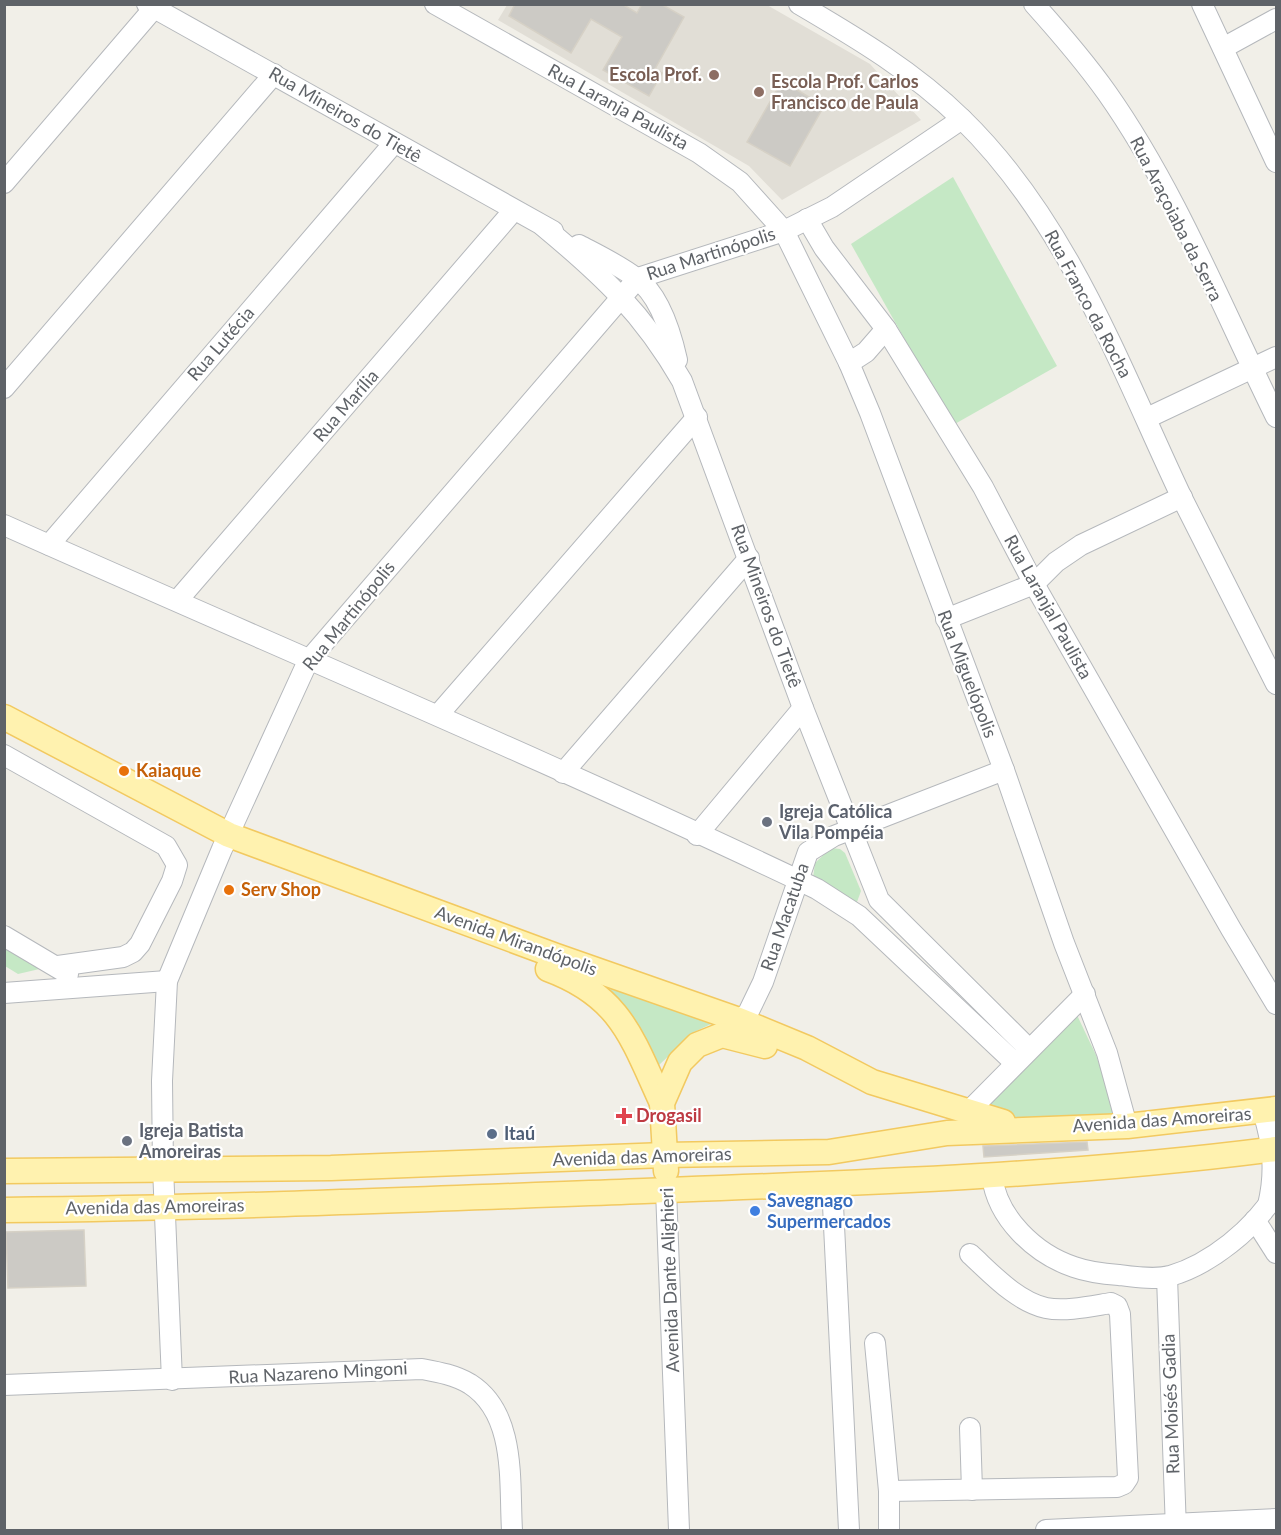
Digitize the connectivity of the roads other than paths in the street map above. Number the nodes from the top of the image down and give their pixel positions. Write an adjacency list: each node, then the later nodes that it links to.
1 (435, 4): 16 (street, Rua Laranja Paulista)
2 (799, 4): 9 (street, Rua Franco da Rocha)
3 (1034, 4): 22 (street, Rua Araçoiaba da Serra)
4 (1202, 4): 7 (street)
5 (150, 6): 8 (street, Rua Mineiros do Tietê); 12 (street)
6 (1276, 20): 7 (street)
7 (1223, 48): 11 (street)
8 (274, 74): 10 (street, Rua Mineiros do Tietê); 24 (street)
9 (962, 119): 14 (street, Rua Martinópolis); 27 (street, Rua Franco da Rocha)
10 (394, 143): 13 (street, Rua Mineiros do Tietê); 30 (street, Rua Lutécia)
11 (1276, 162)
12 (4, 183)
13 (514, 210): 15 (street, Rua Mineiros do Tietê); 33 (street, Rua Marília)
14 (807, 219): 16 (street, Rua Martinópolis); 19 (street, Rua Laranjal Paulista)
15 (543, 226): 17 (street, Rua Mineiros do Tietê); 18 (street, Rua Mineiros do Tietê)
16 (784, 231): 17 (street, Rua Martinópolis); 21 (street, Rua Miguelópolis)
17 (638, 278): 18 (street, Rua Martinópolis); 23 (street, Rua Mineiros do Tietê)
18 (620, 295): 23 (street, Rua Mineiros do Tietê); 35 (street, Rua Martinópolis)
19 (886, 329): 21 (street); 32 (street, Rua Laranjal Paulista)
20 (1276, 357): 22 (street)
21 (849, 363): 34 (street, Rua Miguelópolis)
22 (1253, 370): 26 (street, Rua Araçoiaba da Serra); 27 (street)
23 (682, 381): 25 (street, Rua Mineiros do Tietê)
24 (4, 388)
25 (697, 417): 31 (street, Rua Mineiros do Tietê); 38 (street)
26 (1276, 417)
27 (1147, 418): 28 (street, Rua Franco da Rocha)
28 (1182, 497): 32 (street); 36 (street, Rua Franco da Rocha)
29 (4, 525): 30 (street)
30 (49, 544): 33 (street)
31 (749, 558): 37 (street, Rua Mineiros do Tietê); 43 (street)
32 (1034, 584): 34 (street); 58 (street, Rua Laranjal Paulista)
33 (177, 602): 35 (street)
34 (946, 619): 42 (street, Rua Miguelópolis)
35 (308, 661): 38 (street); 46 (street, Rua Martinópolis)
36 (1276, 684)
37 (803, 708): 44 (street, Rua Mineiros do Tietê); 45 (street)
38 (438, 715): 43 (street)
39 (4, 717): 46 (main road, Avenida Mirandópolis)
40 (4, 734): 46 (main road, Avenida Mirandópolis)
41 (4, 755): 51 (street)
42 (1004, 770): 44 (street, Rua Macatuba); 57 (street, Rua Miguelópolis)
43 (563, 773): 45 (street)
44 (850, 831): 47 (street, Rua Macatuba); 48 (street, Rua Mineiros do Tietê)
45 (697, 835): 47 (street)
46 (226, 842): 53 (street, Rua Martinópolis); 59 (main road, Avenida Mirandópolis); 61 (main road, Avenida Mirandópolis)
47 (798, 880): 49 (street); 59 (street, Rua Macatuba)
48 (879, 900): 49 (street); 60 (street)
49 (860, 916): 60 (street)
50 (4, 936): 51 (street)
51 (58, 966): 54 (street)
52 (4, 978): 55 (street)
53 (167, 981): 54 (street); 68 (street, Rua Martinópolis)
54 (84, 987): 55 (street)
55 (28, 992): 56 (street)
56 (4, 993)
57 (1085, 994): 60 (street); 64 (street, Rua Miguelópolis)
58 (1276, 1004)
59 (730, 1028): 61 (main road, Avenida Dante Alighieri); 63 (main road, Avenida Mirandópolis)
60 (1022, 1056): 63 (street)
61 (662, 1103): 67 (main road, Avenida Dante Alighieri)
62 (1270, 1111): 64 (main road, Avenida das Amoreiras); 66 (street)
63 (967, 1113): 65 (main road, Avenida Mirandópolis)
64 (1127, 1126): 65 (main road, Avenida das Amoreiras)
65 (1041, 1128): 67 (main road, Avenida das Amoreiras)
66 (1275, 1149): 70 (main road, Avenida das Amoreiras); 73 (street)
67 (665, 1155): 68 (main road, Avenida das Amoreiras); 72 (main road, Avenida Dante Alighieri)
68 (164, 1168): 69 (main road, Avenida das Amoreiras); 74 (street, Rua Martinópolis)
69 (4, 1172)
70 (992, 1176): 71 (main road, Avenida das Amoreiras); 79 (street)
71 (832, 1185): 72 (main road, Avenida das Amoreiras); 90 (street)
72 (666, 1190): 74 (main road, Avenida das Amoreiras); 89 (street, Avenida Dante Alighieri)
73 (1272, 1199): 76 (street)
74 (166, 1208): 75 (main road, Avenida das Amoreiras); 81 (street, Rua Martinópolis)
75 (4, 1209)
76 (1255, 1221): 77 (street); 79 (street)
77 (1276, 1252)
78 (970, 1254): 84 (street)
79 (1167, 1277): 87 (street, Rua Moisés Gadia)
80 (875, 1343): 85 (street)
81 (172, 1380): 82 (street, Rua Nazareno Mingoni); 88 (street, Rua Nazareno Mingoni)
82 (4, 1385)
83 (970, 1428): 84 (street)
84 (972, 1490): 85 (street)
85 (889, 1491): 91 (street)
86 (1276, 1518): 87 (street)
87 (1176, 1527): 92 (street)
88 (512, 1530)
89 (680, 1530)
90 (849, 1530)
91 (890, 1530)
92 (1046, 1530)

